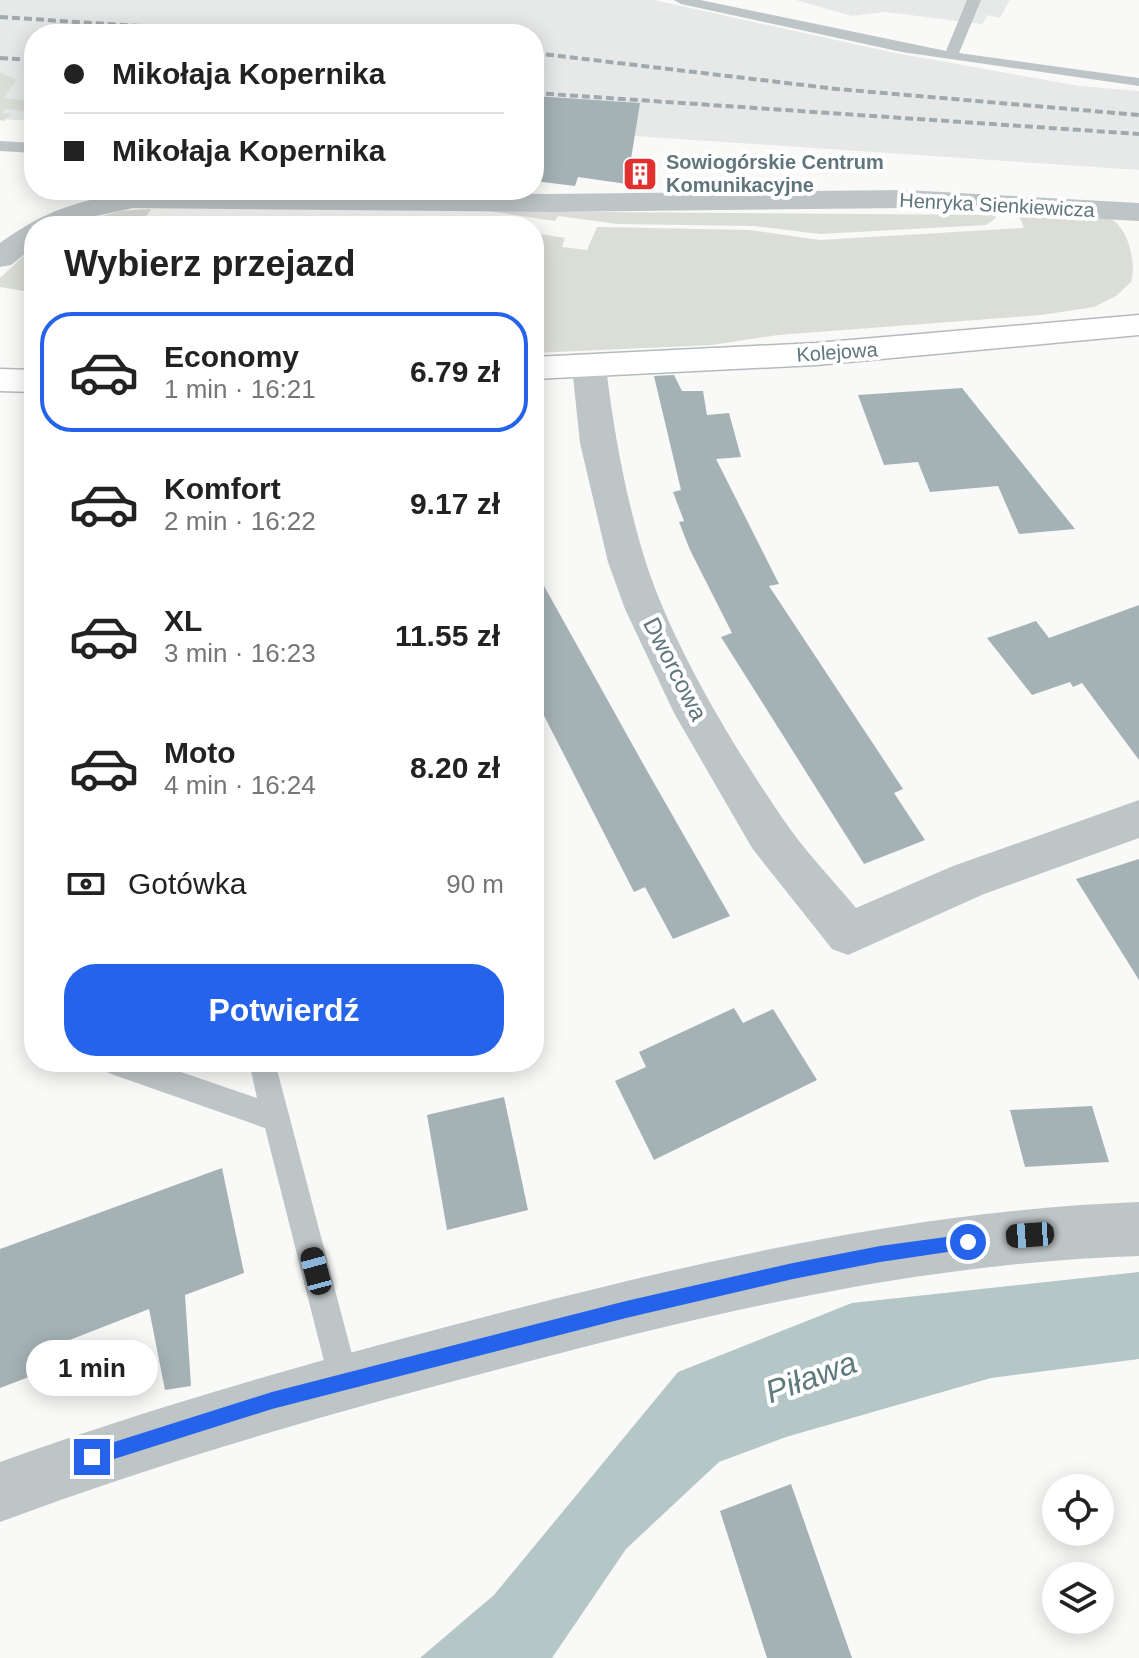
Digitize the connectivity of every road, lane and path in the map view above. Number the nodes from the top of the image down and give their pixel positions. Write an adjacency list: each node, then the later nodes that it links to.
1 (681, 0): 3 (lane)
2 (974, 0): 3 (lane)
3 (951, 55): 4 (lane)
4 (1139, 82)
5 (0, 146): 6 (lane)
6 (24, 147)
7 (128, 200): 10 (street, Henryka Sienkiewicza)
8 (237, 200): 9 (street, Henryka Sienkiewicza)
9 (1139, 212)
10 (65, 216)
11 (24, 239): 12 (street)
12 (2, 253)
13 (1139, 325): 14 (street, Kolejowa)
14 (589, 367): 15 (street, Kolejowa); 18 (street, Dworcowa)
15 (544, 368)
16 (0, 380): 17 (street)
17 (24, 381)
18 (1139, 819)
19 (143, 1072): 21 (lane)
20 (264, 1072): 21 (lane)
21 (276, 1118): 23 (lane)
22 (1139, 1229): 23 (street)
23 (344, 1381): 24 (street)
24 (0, 1492)

